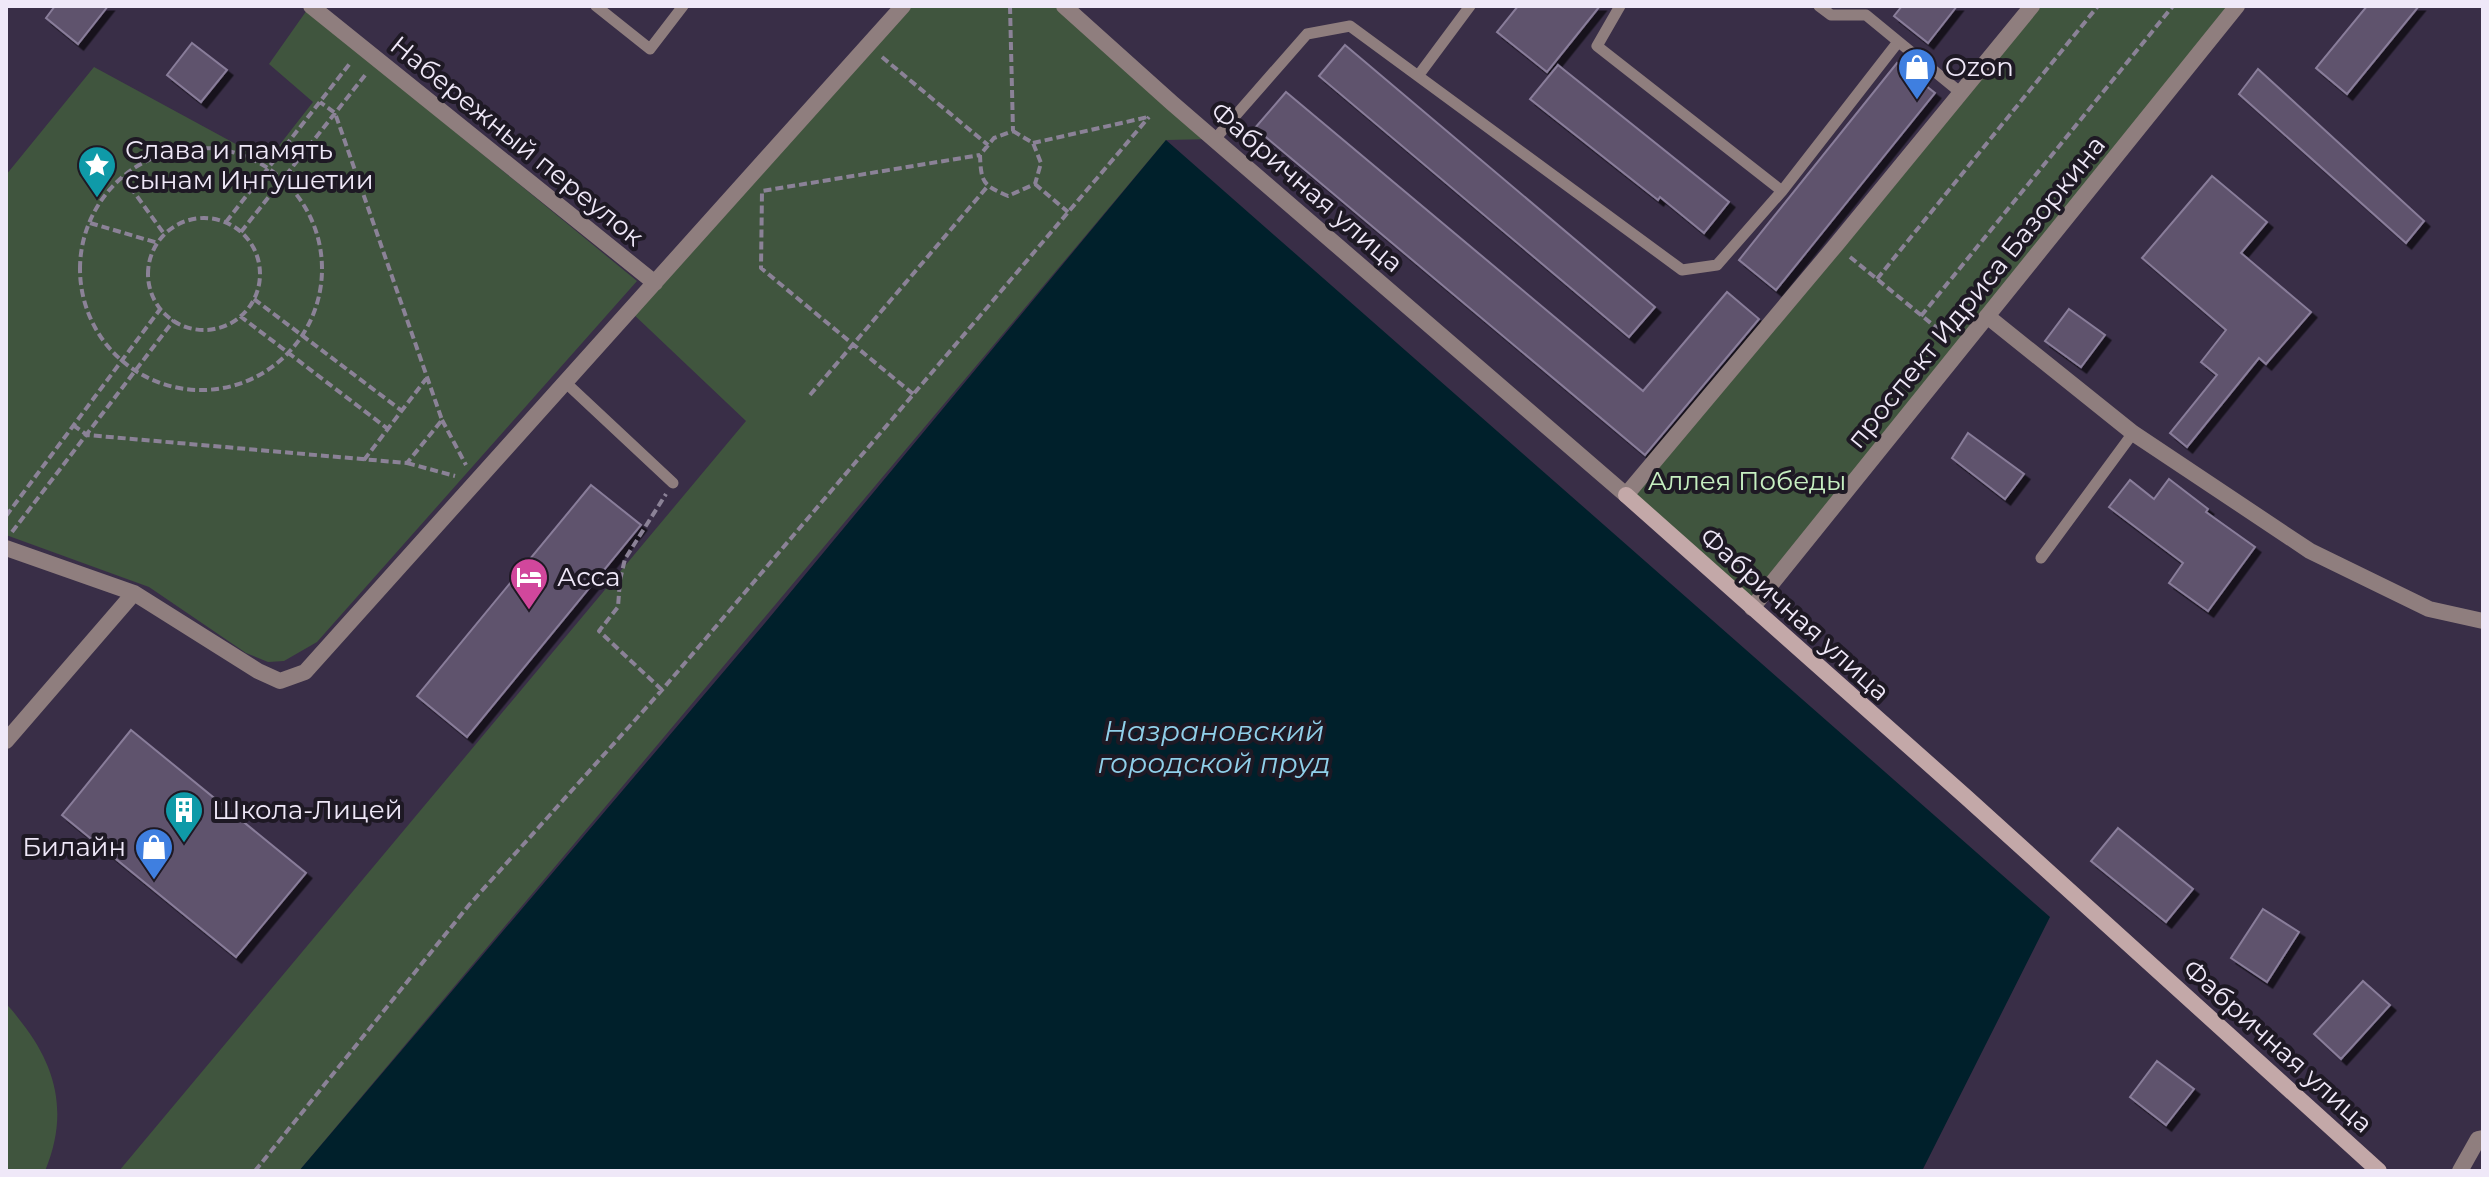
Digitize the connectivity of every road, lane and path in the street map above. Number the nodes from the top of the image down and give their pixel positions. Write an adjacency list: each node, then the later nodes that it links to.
1 (311, 6): 17 (street, Набережный переулок)
2 (596, 6): 3 (lane)
3 (683, 6)
4 (903, 6): 16 (street)
5 (1010, 6): 25 (path)
6 (1064, 6): 22 (street, Фабричная улица)
7 (1470, 6): 19 (lane)
8 (1620, 6): 35 (lane)
9 (1819, 6): 14 (lane)
10 (2032, 6): 20 (street)
11 (2098, 6): 43 (path)
12 (2173, 6): 48 (path)
13 (2237, 6): 49 (street, проспект Идриса Базоркина)
14 (1870, 10): 15 (lane)
15 (1898, 42): 20 (lane); 35 (lane)
16 (868, 45): 28 (path); 44 (street)
17 (362, 47): 18 (street, Набережный переулок); 21 (path)
18 (377, 59): 23 (path); 44 (street, Набережный переулок)
19 (1418, 76): 26 (lane); 35 (lane)
20 (1961, 93): 42 (street)
21 (320, 102): 23 (path); 30 (path)
22 (1172, 103): 24 (path); 26 (street, Фабричная улица)
23 (335, 113): 32 (path); 57 (path)
24 (1149, 117): 27 (path); 36 (path)
25 (1013, 131): 27 (path); 28 (path)
26 (1215, 139): 71 (street, Фабричная улица)
27 (1033, 143): 33 (path)
28 (988, 145): 29 (path)
29 (980, 155): 34 (path); 52 (path)
30 (269, 168): 31 (path); 32 (path); 37 (path)
31 (123, 177): 38 (path); 40 (path)
32 (283, 179): 39 (path); 51 (path)
33 (1035, 184): 34 (path); 36 (path)
34 (987, 187): 52 (path)
35 (1782, 191)
36 (1068, 212): 59 (path)
37 (226, 222): 39 (path); 40 (path)
38 (90, 223): 41 (path); 55 (path)
39 (241, 232): 45 (path)
40 (165, 235): 41 (path)
41 (158, 243): 46 (path)
42 (1836, 245): 43 (path); 71 (street)
43 (1877, 279): 48 (path)
44 (655, 283): 58 (street)
45 (254, 299): 47 (path); 51 (path)
46 (161, 308): 50 (path); 55 (path)
47 (240, 316): 50 (path); 54 (path)
48 (1921, 316): 53 (path)
49 (1987, 316): 53 (street, проспект Идриса Базоркина); 65 (street)
50 (174, 320): 56 (path)
51 (303, 336): 54 (path); 61 (path)
52 (853, 344): 59 (path); 60 (path)
53 (1960, 347): 77 (street, проспект Идриса Базоркина)
54 (289, 353): 56 (path); 64 (path)
55 (120, 361): 56 (path); 63 (path)
56 (135, 372): 66 (path)
57 (427, 379): 61 (path); 62 (path)
58 (565, 382): 69 (street); 70 (lane)
59 (913, 394): 79 (path)
60 (810, 395)
61 (402, 411): 64 (path)
62 (442, 420): 68 (path); 69 (path)
63 (73, 425): 66 (path); 72 (path)
64 (388, 429): 67 (path)
65 (2133, 433): 75 (lane); 78 (street)
66 (87, 435): 67 (path); 73 (path)
67 (364, 460): 68 (path)
68 (407, 463): 69 (path)
69 (476, 482): 76 (street)
70 (673, 483): 79 (path)
71 (1626, 495): 77 (street, Фабричная улица)
72 (6, 516)
73 (6, 540)
74 (6, 548): 76 (street)
75 (2041, 558)
76 (134, 593): 80 (street)
77 (1752, 608): 83 (street, Фабричная улица)
78 (2483, 621)
79 (662, 690): 82 (path)
80 (6, 741)
81 (2483, 1138): 84 (street)
82 (255, 1171)
83 (2379, 1171)
84 (2460, 1171)

